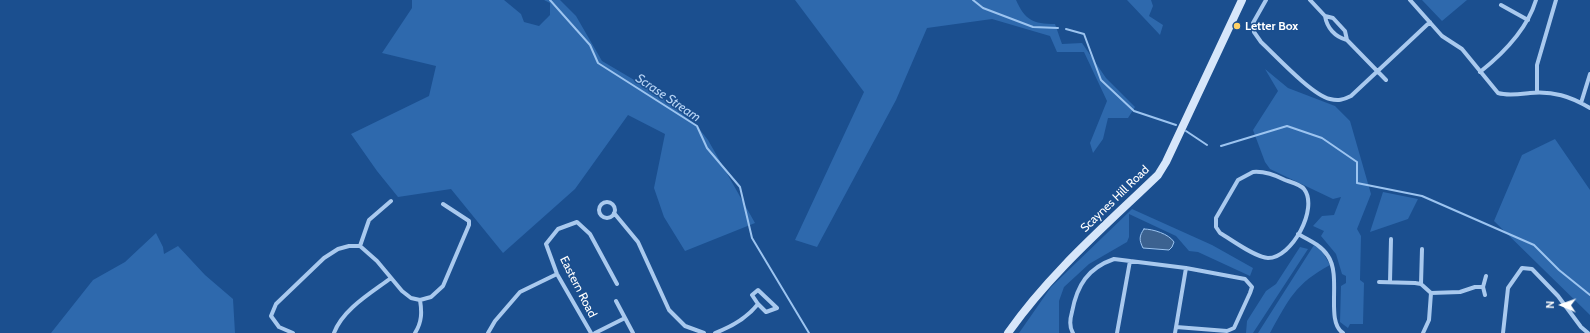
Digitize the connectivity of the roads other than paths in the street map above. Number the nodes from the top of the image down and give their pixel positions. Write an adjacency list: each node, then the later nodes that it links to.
1 (1242, 0): 52 (main road, Scaynes Hill Road)
2 (1266, 0): 12 (street)
3 (1310, 0): 8 (street)
4 (1410, 0): 10 (street)
5 (1536, 0): 9 (street)
6 (1556, 0): 16 (street)
7 (1501, 5): 9 (street)
8 (1325, 16): 11 (street); 11 (street)
9 (1528, 20): 13 (street)
10 (1430, 22): 12 (street); 13 (street)
11 (1347, 40): 12 (street)
12 (1377, 72): 15 (street)
13 (1480, 72): 16 (street)
14 (1590, 74): 17 (street)
15 (1386, 80)
16 (1538, 92): 17 (street)
17 (1581, 103): 18 (street)
18 (1590, 108)
19 (391, 201): 24 (street)
20 (443, 204): 38 (street)
21 (614, 213): 50 (street)
22 (1298, 234): 22 (street); 56 (street)
23 (1391, 239): 32 (street)
24 (360, 246): 30 (street); 43 (street)
25 (1422, 249): 34 (street)
26 (1130, 261): 27 (street); 53 (street); 54 (street)
27 (1186, 268): 42 (street); 42 (street)
28 (557, 274): 33 (street, Eastern Road); 46 (street); 47 (street, Eastern Road)
29 (1486, 276): 35 (street)
30 (391, 278): 38 (street); 44 (street)
31 (1379, 282): 32 (street)
32 (1390, 282): 34 (street)
33 (617, 284)
34 (1421, 284): 36 (street)
35 (1483, 288): 36 (street); 37 (street)
36 (1431, 293): 57 (street)
37 (1485, 295)
38 (420, 300): 45 (street)
39 (616, 301): 41 (street)
40 (758, 304): 40 (street); 51 (street)
41 (625, 318): 48 (street); 49 (street)
42 (1176, 327): 55 (street)
43 (293, 333)
44 (334, 333)
45 (415, 333)
46 (488, 333)
47 (590, 333)
48 (595, 333)
49 (633, 333)
50 (704, 333)
51 (715, 333)
52 (1008, 333)
53 (1074, 333)
54 (1118, 333)
55 (1175, 333)
56 (1341, 333)
57 (1423, 333)
58 (1503, 333): 59 (street)
59 (1588, 333)

